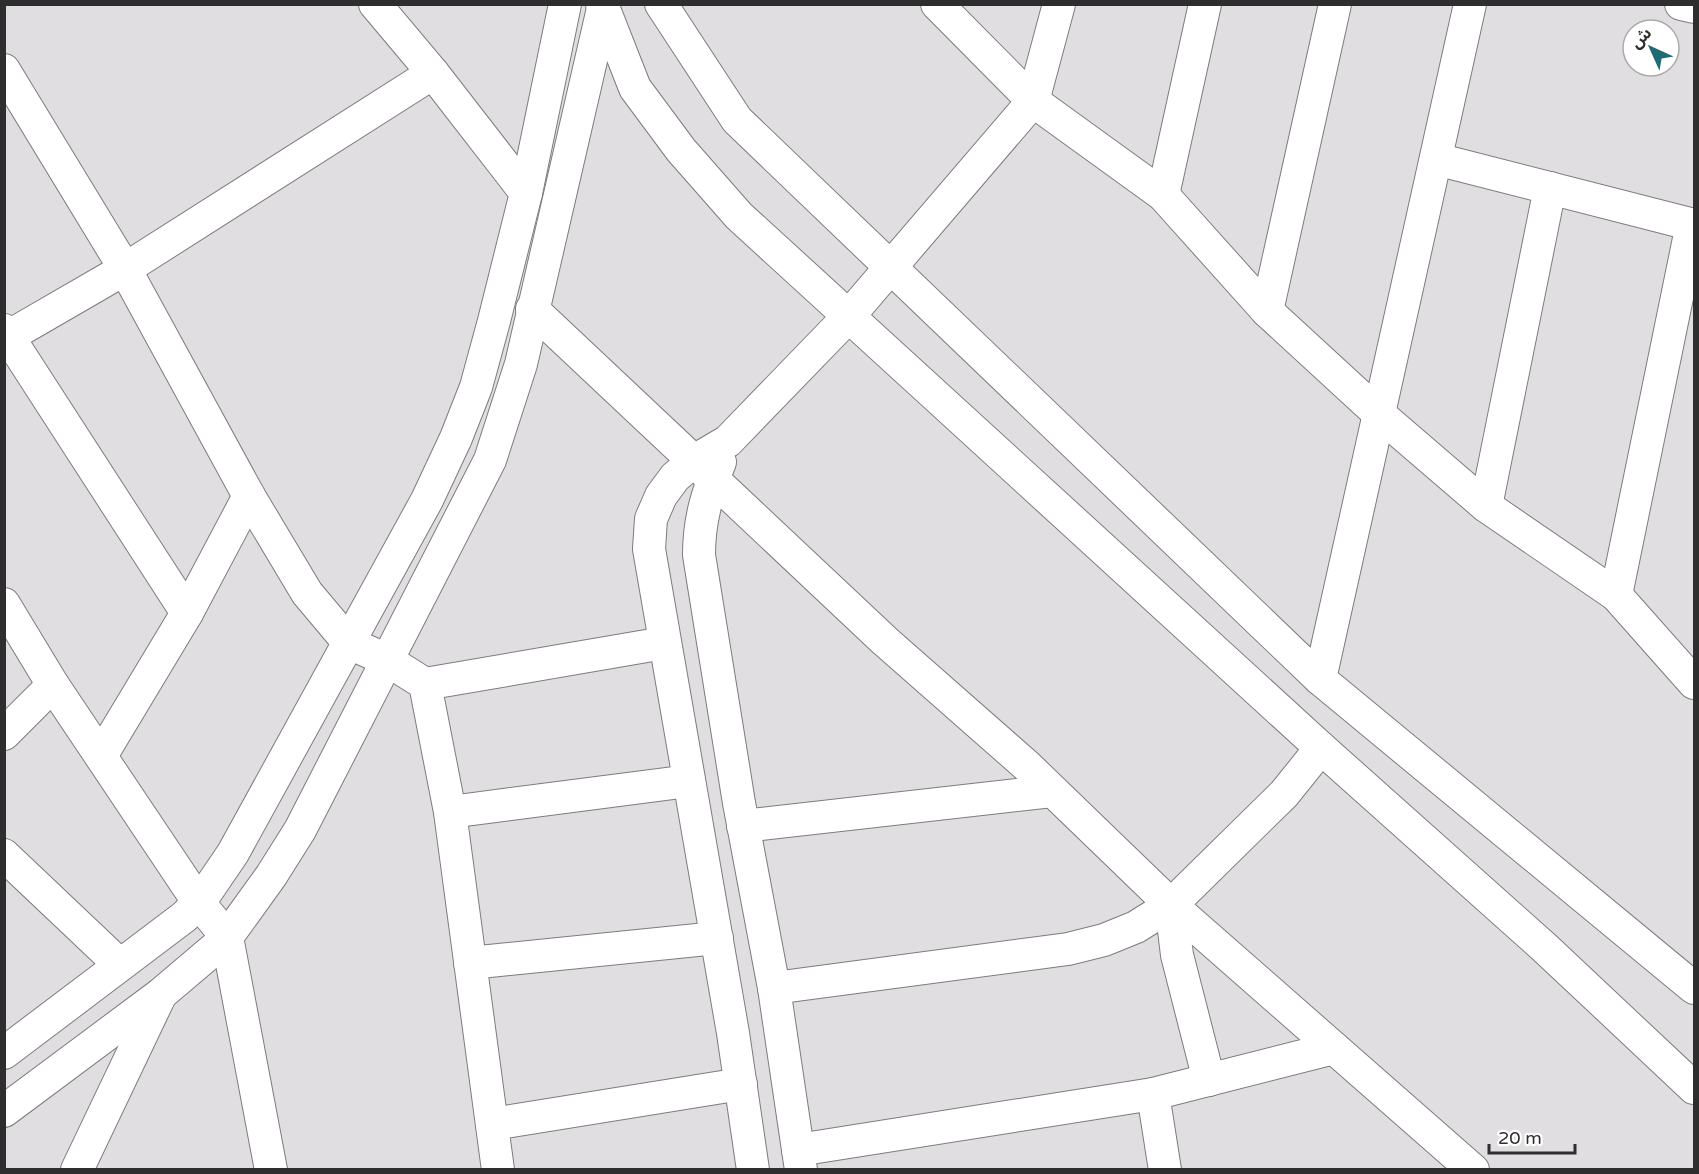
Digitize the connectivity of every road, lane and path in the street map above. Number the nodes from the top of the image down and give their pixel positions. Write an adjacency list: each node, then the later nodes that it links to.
1 (375, 4): 13 (street)
2 (566, 4): 17 (street)
3 (661, 4): 20 (street)
4 (937, 4): 14 (street)
5 (1059, 4): 14 (street)
6 (1205, 4): 18 (street)
7 (1335, 4): 23 (street)
8 (1470, 4): 15 (street)
9 (1681, 4): 11 (street)
10 (603, 5): 22 (street); 24 (street)
11 (1695, 7)
12 (4, 70): 21 (street)
13 (433, 73): 17 (street); 21 (street)
14 (1033, 101): 18 (street); 20 (street)
15 (1436, 159): 16 (street); 26 (street)
16 (1550, 188): 19 (street); 29 (street)
17 (526, 193): 33 (street)
18 (1163, 195): 23 (street)
19 (1694, 224): 30 (street)
20 (890, 264): 24 (street); 36 (street)
21 (125, 269): 25 (street); 28 (street)
22 (532, 309): 27 (street); 35 (street)
23 (1267, 311): 26 (street)
24 (848, 317): 27 (street); 41 (street)
25 (6, 335): 32 (street)
26 (1379, 414): 29 (street); 36 (street)
27 (704, 470): 34 (street); 44 (street); 46 (street)
28 (249, 496): 32 (street); 33 (street)
29 (1486, 506): 30 (street)
30 (1616, 595): 37 (street)
31 (4, 604): 39 (street)
32 (187, 613): 42 (street)
33 (349, 643): 35 (street); 48 (street)
34 (664, 643): 38 (street); 43 (street)
35 (387, 660): 38 (street); 50 (street)
36 (1320, 679): 55 (street)
37 (1695, 683)
38 (425, 684): 45 (street)
39 (54, 686): 40 (street); 42 (street)
40 (4, 734)
41 (1321, 748): 49 (street); 61 (street)
42 (101, 756): 48 (street)
43 (689, 781): 45 (street); 51 (street)
44 (1052, 790): 46 (street); 49 (street)
45 (450, 812): 52 (street)
46 (743, 826): 54 (street)
47 (4, 855): 53 (street)
48 (199, 903): 50 (street); 53 (street)
49 (1172, 905): 54 (street); 57 (street); 59 (street)
50 (226, 937): 56 (street); 67 (street)
51 (717, 938): 52 (street); 60 (street)
52 (470, 963): 64 (street)
53 (119, 964): 58 (street)
54 (774, 988): 65 (street)
55 (1695, 988)
56 (161, 994): 63 (street); 66 (street)
57 (1334, 1048): 59 (street); 71 (street)
58 (5, 1052)
59 (1209, 1080): 62 (street)
60 (741, 1084): 64 (street); 69 (street)
61 (1695, 1088)
62 (1153, 1094): 65 (street); 70 (street)
63 (4, 1111)
64 (492, 1124): 68 (street)
65 (799, 1160)
66 (77, 1170)
67 (271, 1170)
68 (498, 1170)
69 (753, 1170)
70 (1165, 1170)
71 (1473, 1170)

